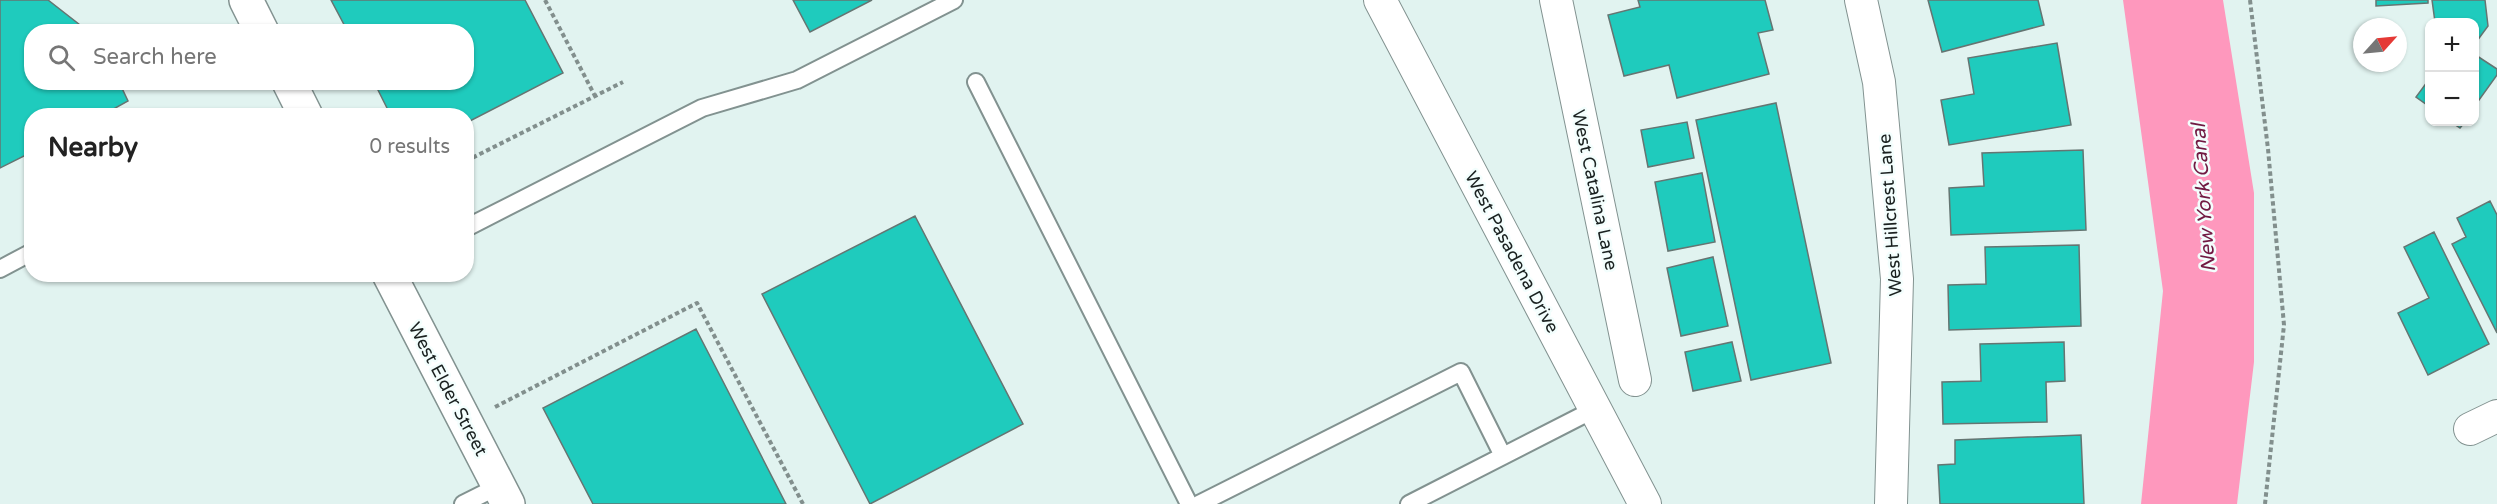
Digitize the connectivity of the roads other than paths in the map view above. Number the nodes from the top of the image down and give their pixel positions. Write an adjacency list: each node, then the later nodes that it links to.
1 (246, 0): 6 (street)
2 (954, 0): 8 (lane)
3 (1380, 0): 13 (street, West Pasadena Drive)
4 (1556, 0): 12 (street, West Catalina Lane)
5 (1861, 0): 21 (street, West Hillcrest Lane)
6 (258, 24)
7 (976, 82): 17 (lane)
8 (474, 224)
9 (24, 256): 10 (lane)
10 (0, 269)
11 (393, 282): 15 (street, West Elder Street)
12 (1635, 380)
13 (1595, 409): 14 (lane); 20 (street, West Pasadena Drive)
14 (1503, 456): 18 (lane); 19 (lane)
15 (503, 495): 16 (lane)
16 (464, 504)
17 (1189, 504)
18 (1199, 504)
19 (1409, 504)
20 (1645, 504)
21 (1891, 504)

